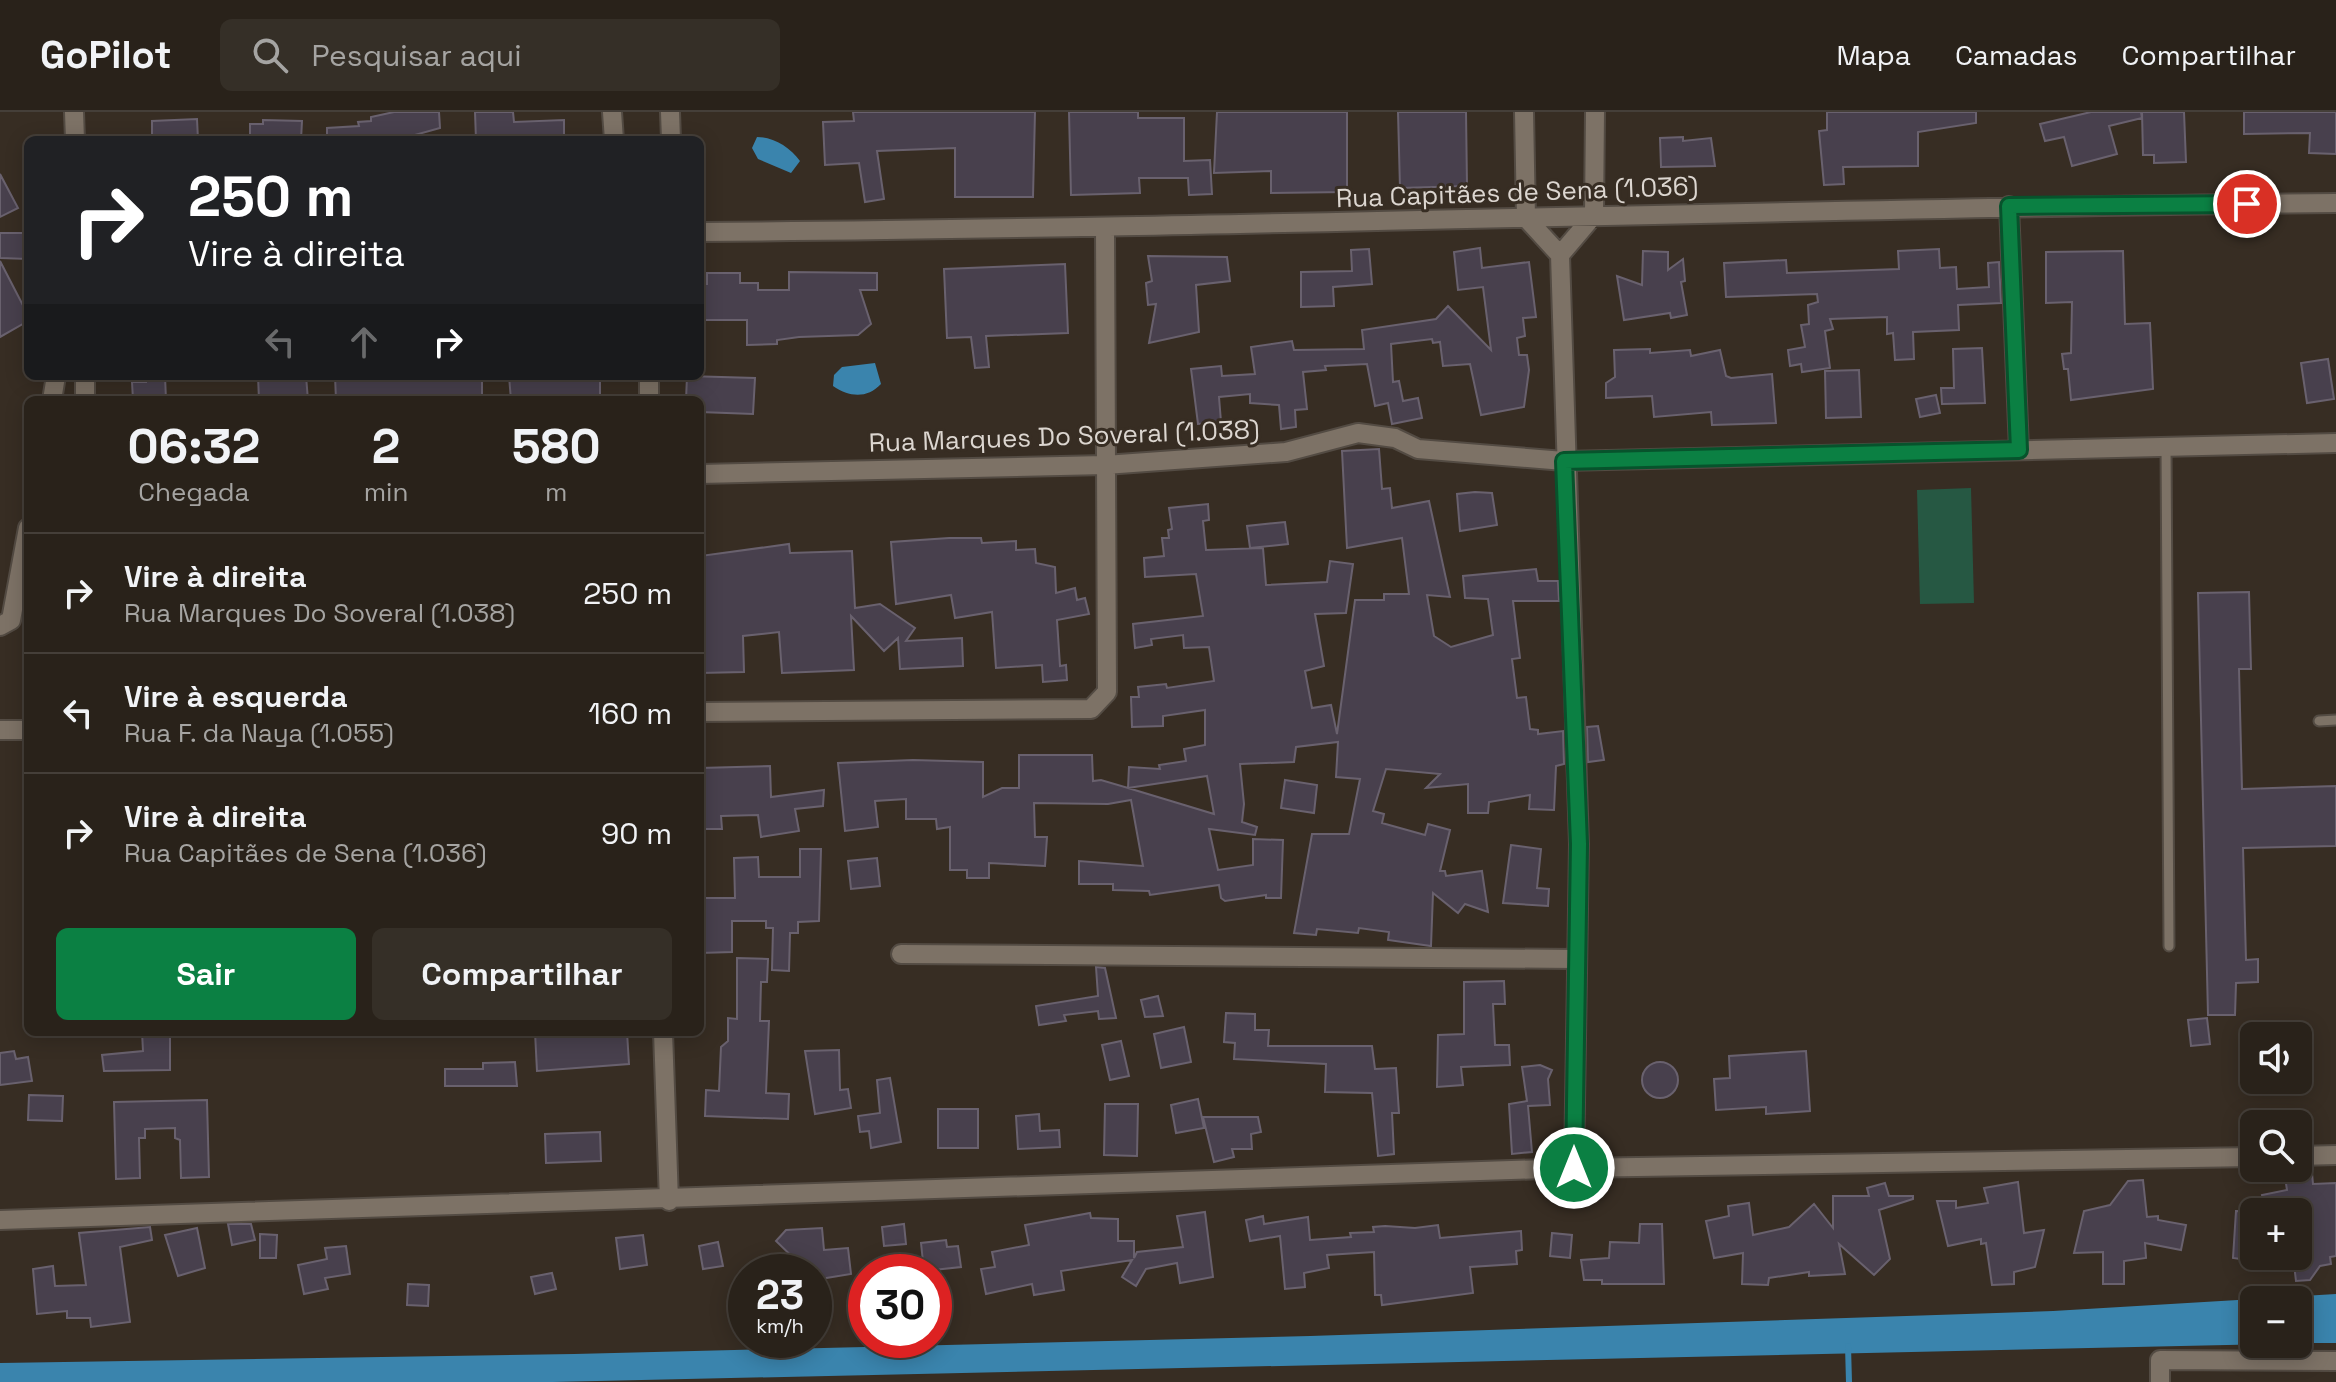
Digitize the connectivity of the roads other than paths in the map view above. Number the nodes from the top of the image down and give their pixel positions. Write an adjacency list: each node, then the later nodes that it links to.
1 (74, 112): 6 (street)
2 (612, 112): 7 (street)
3 (670, 112): 8 (street)
4 (1524, 112): 12 (street)
5 (1595, 112): 11 (street)
6 (75, 136)
7 (614, 136)
8 (671, 136)
9 (2336, 203): 10 (street, Rua Capitães de Sena (1.036))
10 (2009, 206): 11 (street, Rua Capitães de Sena (1.036)); 18 (street)
11 (1594, 215): 12 (street, Rua Capitães de Sena (1.036)); 15 (street)
12 (1526, 218): 13 (street, Rua Capitães de Sena (1.036)); 15 (street)
13 (1105, 229): 14 (street, Rua Capitães de Sena (1.036)); 20 (street)
14 (704, 232)
15 (1560, 255): 19 (street)
16 (2336, 443): 17 (street, Rua Marques Do Soveral (1.038))
17 (2166, 446): 18 (street, Rua Marques Do Soveral (1.038)); 29 (lane)
18 (2019, 450): 19 (street, Rua Marques Do Soveral (1.038))
19 (1564, 461): 20 (street, Rua Marques Do Soveral (1.038)); 31 (street)
20 (1105, 465): 21 (street, Rua Marques Do Soveral (1.038)); 24 (street)
21 (704, 474)
22 (24, 550): 23 (street)
23 (0, 626)
24 (704, 712)
25 (2336, 720): 26 (lane)
26 (2319, 721)
27 (0, 730): 28 (street)
28 (24, 730)
29 (2169, 946)
30 (901, 954): 31 (street)
31 (1576, 959): 36 (street)
32 (663, 1036): 37 (street)
33 (2336, 1155): 34 (street)
34 (2312, 1156)
35 (2240, 1157): 36 (street)
36 (1574, 1168): 37 (street)
37 (669, 1201): 38 (street)
38 (0, 1220)
39 (2336, 1361): 40 (street)
40 (2160, 1382)

